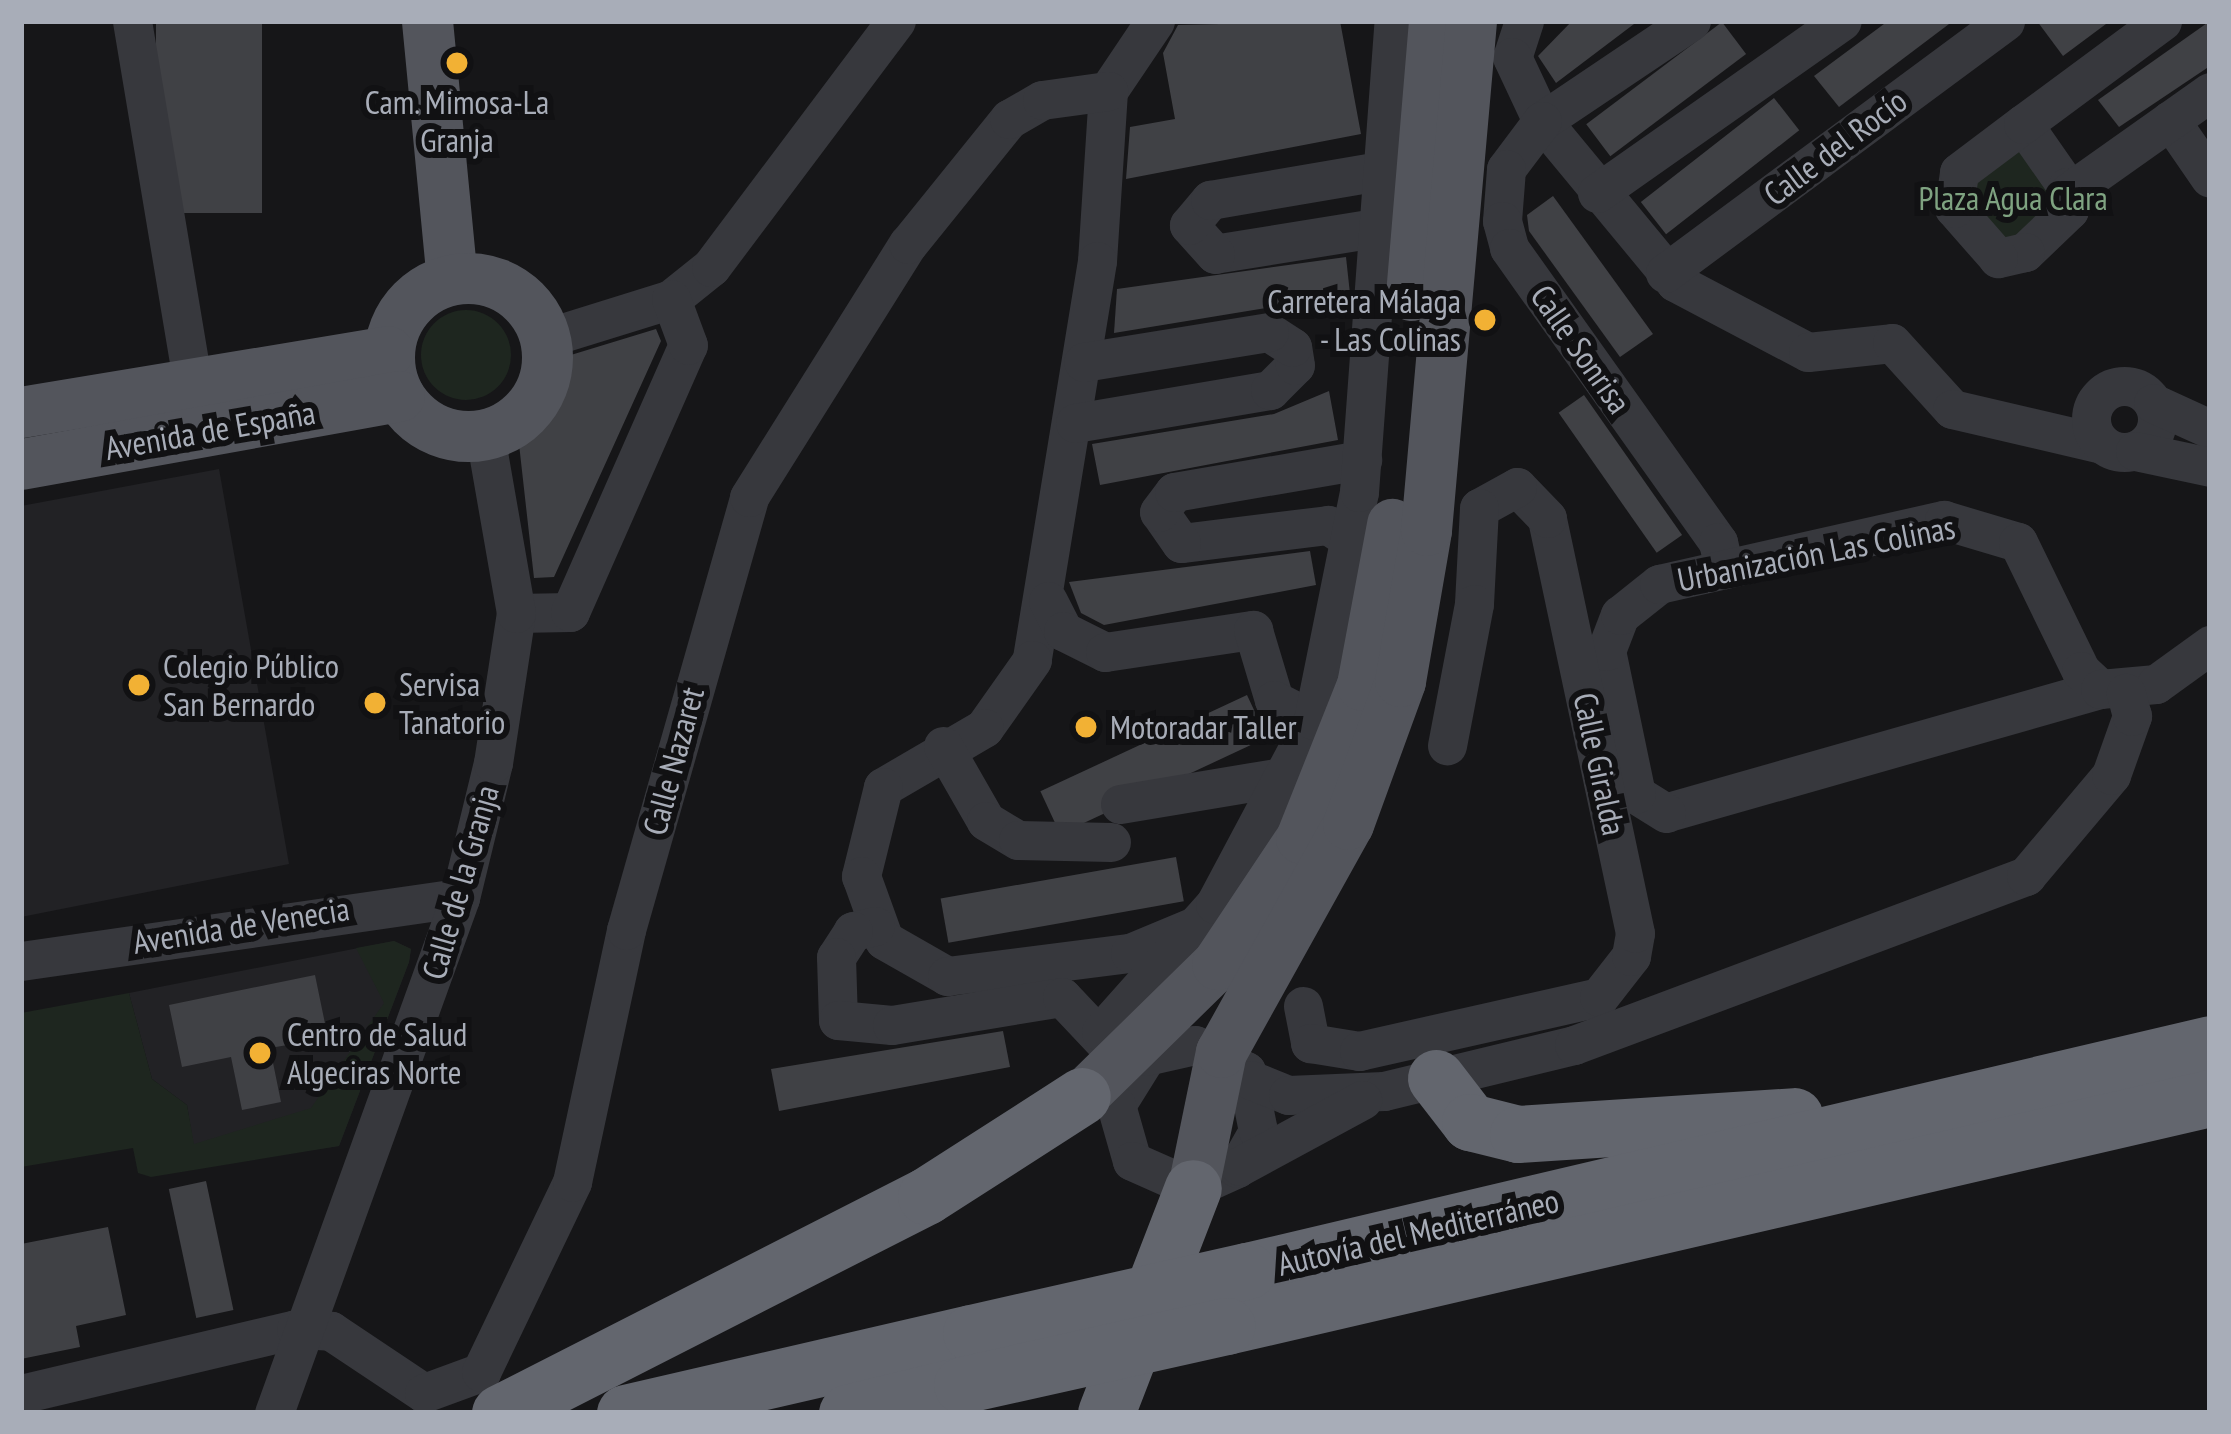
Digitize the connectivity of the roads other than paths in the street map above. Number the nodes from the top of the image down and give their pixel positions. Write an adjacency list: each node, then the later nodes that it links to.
1 (132, 21): 29 (street)
2 (427, 21): 24 (main road)
3 (896, 21): 25 (street)
4 (1155, 21): 13 (street)
5 (1394, 21): 18 (street)
6 (1434, 21): 54 (main road)
7 (1471, 21): 60 (main road)
8 (1524, 21): 15 (street)
9 (1691, 21): 15 (street, Calle Sonrisa)
10 (1842, 21): 21 (street)
11 (2005, 21): 23 (street, Calle del Rocío)
12 (2162, 21): 17 (street)
13 (1108, 91): 27 (street); 65 (street, Calle Nazaret)
14 (2210, 92): 16 (street)
15 (1542, 121): 21 (street); 42 (street, Calle Sonrisa)
16 (2170, 121): 19 (street); 20 (street)
17 (2024, 124): 20 (street); 20 (street)
18 (1385, 170): 22 (street); 22 (street)
19 (2210, 178)
20 (2069, 192)
21 (1598, 194): 23 (street)
22 (1381, 227): 38 (street)
23 (1665, 273): 33 (street)
24 (452, 279): 26 (main road); 28 (main road)
25 (671, 299): 26 (street); 46 (street)
26 (546, 338): 36 (main road)
27 (1083, 362): 34 (street); 34 (street)
28 (394, 374): 29 (main road, Avenida de España); 36 (main road); 39 (main road, Avenida de España)
29 (192, 381): 32 (main road, Avenida de España)
30 (2102, 394): 31 (street); 33 (street); 37 (street)
31 (2153, 403): 35 (street); 37 (street)
32 (21, 412)
33 (2000, 414): 37 (street)
34 (1075, 423): 44 (street)
35 (2210, 429)
36 (484, 435): 46 (street, Calle de la Granja)
37 (2118, 448): 40 (street)
38 (1362, 460): 41 (street); 41 (street)
39 (21, 464)
40 (2210, 467)
41 (1352, 541): 49 (street)
42 (1724, 569): 45 (street, Urbanización Las Colinas); 48 (street, Urbanización Las Colinas)
43 (1565, 600): 45 (street); 50 (street, Calle Giralda); 58 (street, Calle Giralda)
44 (1048, 601): 49 (street); 51 (street)
45 (1633, 601): 48 (street, Urbanización Las Colinas)
46 (516, 613): 53 (street, Calle de la Granja)
47 (2210, 645): 48 (street)
48 (2113, 691): 62 (street)
49 (1313, 720): 52 (street)
50 (1447, 745)
51 (943, 746): 52 (street); 55 (street)
52 (1288, 776): 54 (street)
53 (460, 898): 56 (street, Avenida de Venecia); 65 (street, Calle de la Granja)
54 (1224, 924): 57 (street); 59 (main road)
55 (875, 926): 57 (street); 59 (street)
56 (21, 961)
57 (1055, 967): 59 (street)
58 (1303, 1006)
59 (1132, 1037): 60 (street); 64 (street); 69 (highway)
60 (1236, 1066): 62 (street); 64 (main road)
61 (2200, 1074): 63 (highway, Autovía del Mediterráneo); 66 (highway, Autovía del Mediterráneo, bridge)
62 (1410, 1084): 63 (highway); 64 (street)
63 (1948, 1108): 66 (highway, Autovía del Mediterráneo, bridge)
64 (1215, 1178): 72 (highway)
65 (311, 1329): 67 (street); 68 (street, Calle de la Granja)
66 (966, 1359): 70 (highway, Autovía del Mediterráneo); 71 (highway, Autovía del Mediterráneo)
67 (21, 1394)
68 (274, 1413)
69 (500, 1413)
70 (625, 1413)
71 (847, 1413)
72 (1106, 1413)

